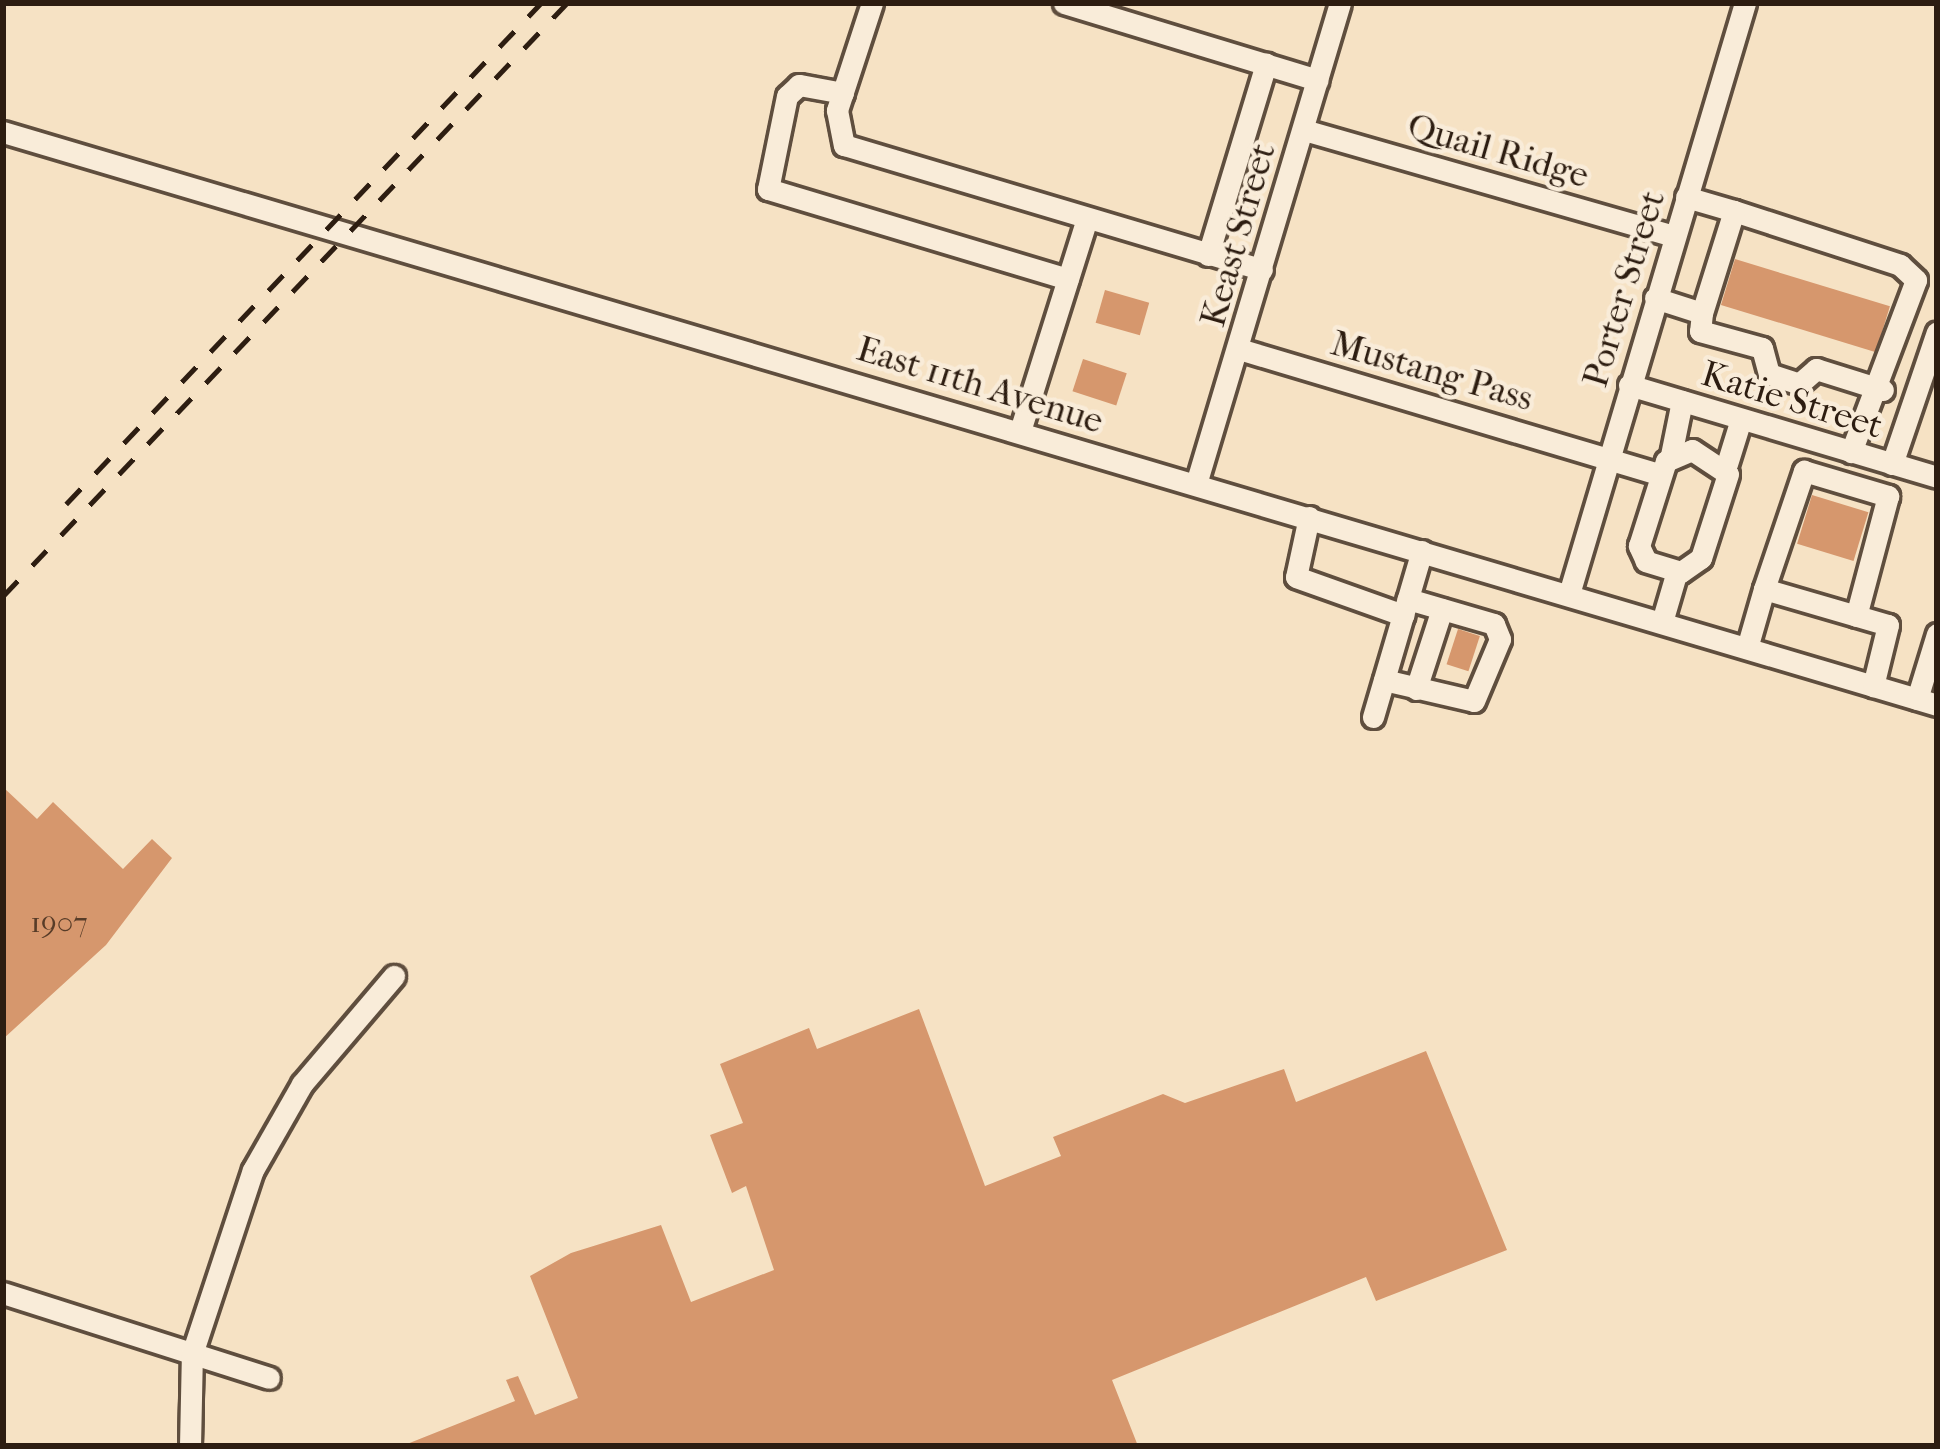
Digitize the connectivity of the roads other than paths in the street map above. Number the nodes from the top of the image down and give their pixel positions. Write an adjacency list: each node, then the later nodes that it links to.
1 (872, 3): 7 (street)
2 (1064, 3): 5 (street)
3 (1340, 3): 6 (street, Keast Street)
4 (1745, 3): 10 (street, Porter Street)
5 (1265, 64): 6 (street); 14 (street)
6 (1318, 80): 8 (street, Keast Street)
7 (843, 93): 12 (street); 16 (street)
8 (1304, 130): 13 (street, Quail Ridge); 15 (street, Keast Street)
9 (3, 132): 26 (street, East 11th Avenue)
10 (1686, 197): 11 (street); 13 (street, Porter Street)
11 (1733, 211): 18 (street); 23 (street)
12 (1087, 219): 14 (street); 16 (street)
13 (1674, 236): 17 (street, Porter Street)
14 (1208, 255): 15 (street)
15 (1262, 270): 20 (street, Keast Street)
16 (1068, 280): 26 (street)
17 (1655, 298): 18 (street); 22 (street, Porter Street)
18 (1702, 313): 23 (street)
19 (1937, 332): 21 (street)
20 (1239, 349): 28 (street, Mustang Pass); 33 (street, Keast Street)
21 (1930, 364): 30 (street)
22 (1629, 386): 24 (street, Katie Street); 28 (street, Porter Street)
23 (1882, 390): 27 (street)
24 (1682, 401): 25 (street, Katie Street); 31 (street)
25 (1741, 419): 27 (street, Katie Street); 29 (street)
26 (1020, 431): 33 (street, East 11th Avenue)
27 (1851, 452): 30 (street, Katie Street)
28 (1607, 456): 31 (street, Mustang Pass); 38 (street, Porter Street)
29 (1726, 464): 31 (street, Mustang Pass); 36 (street)
30 (1892, 464): 32 (street, Katie Street)
31 (1665, 465): 36 (street)
32 (1937, 477)
33 (1196, 484): 34 (street, East 11th Avenue)
34 (1309, 517): 35 (street, East 11th Avenue); 39 (street)
35 (1422, 550): 38 (street, East 11th Avenue); 39 (street)
36 (1677, 571): 42 (street)
37 (1764, 589): 41 (street); 41 (street); 44 (street)
38 (1569, 594): 42 (street, East 11th Avenue)
39 (1405, 607): 40 (street); 45 (street)
40 (1442, 609): 47 (street); 47 (street)
41 (1856, 616): 46 (street)
42 (1662, 622): 44 (street, East 11th Avenue)
43 (1937, 634): 48 (street)
44 (1747, 648): 46 (street, East 11th Avenue)
45 (1384, 680): 47 (street); 49 (street)
46 (1873, 686): 48 (street, East 11th Avenue)
47 (1416, 689)
48 (1927, 702)
49 (1373, 717)
50 (394, 976): 52 (street)
51 (3, 1293): 52 (street)
52 (193, 1354): 53 (street); 54 (street)
53 (269, 1378)
54 (190, 1446)

